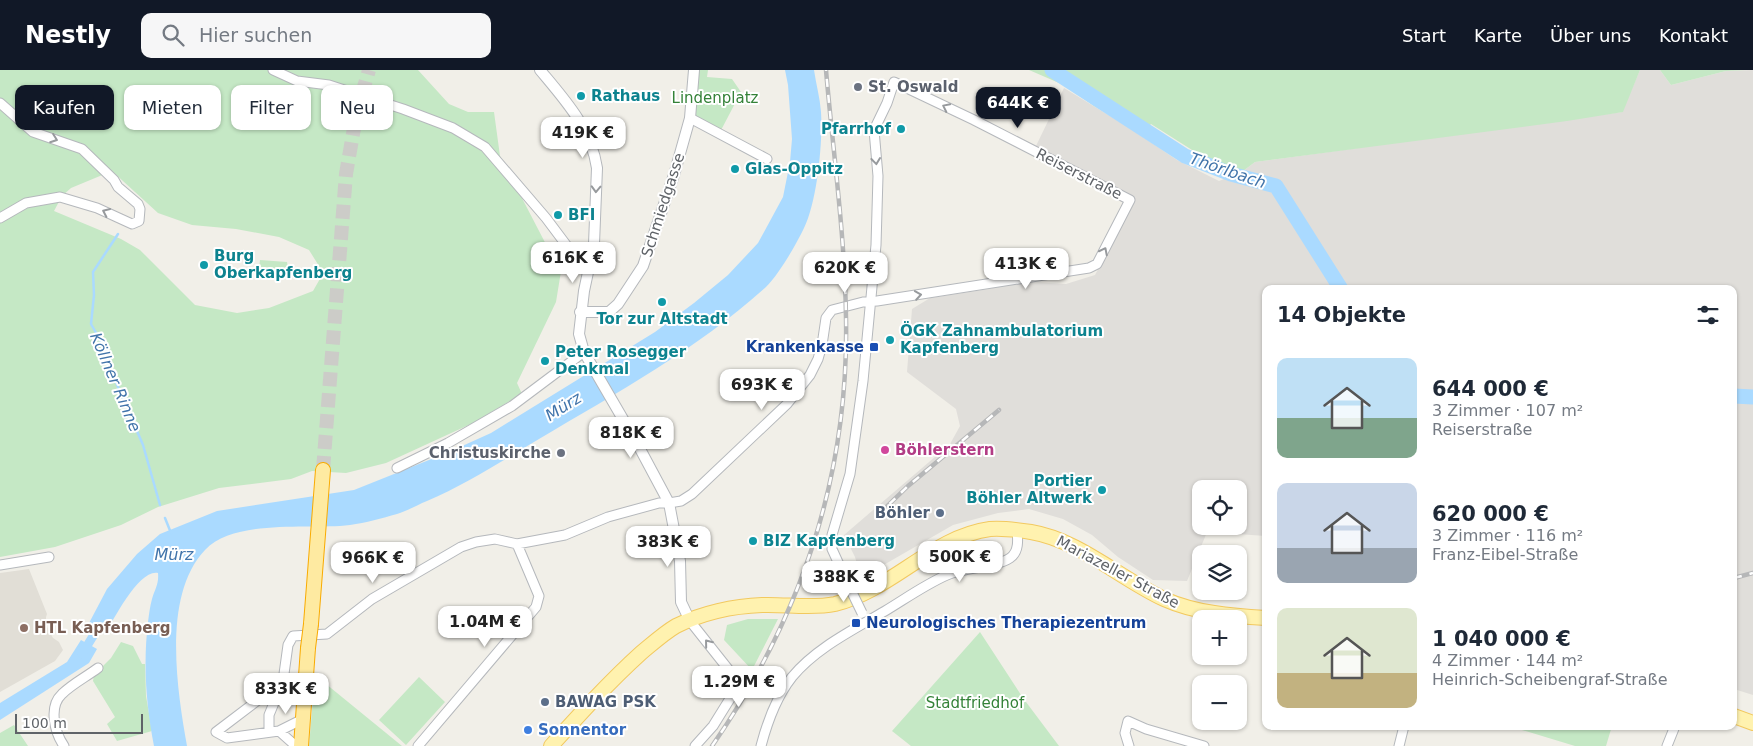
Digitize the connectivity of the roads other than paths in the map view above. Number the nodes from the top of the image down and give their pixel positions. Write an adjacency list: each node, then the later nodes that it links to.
1 (273, 70): 8 (street)
2 (540, 70): 8 (street, one-way to 8)
3 (694, 70): 5 (street)
4 (0, 103): 7 (street, one-way to 7)
5 (690, 118): 6 (street); 10 (street, Schmiedgasse)
6 (767, 159)
7 (0, 218)
8 (590, 260): 10 (street)
9 (869, 301): 9 (street, Reiserstraße, one-way to 9); 14 (street); 21 (street, bridge)
10 (580, 312): 11 (street)
11 (584, 352): 12 (street); 14 (street)
12 (397, 468)
13 (323, 470): 24 (highway, bridge)
14 (668, 503): 16 (street); 20 (street)
15 (1017, 530): 19 (main road, Mariazeller Straße); 20 (main road, Mariazeller Straße); 21 (street)
16 (517, 544): 23 (street); 34 (street)
17 (49, 557): 18 (street)
18 (0, 565)
19 (1262, 618)
20 (690, 620): 35 (main road, Mariazeller Straße); 36 (street, one-way to 20)
21 (866, 622): 37 (street)
22 (98, 668): 31 (street)
23 (283, 681): 30 (street); 30 (street)
24 (303, 714): 29 (street); 33 (highway)
25 (1737, 717): 26 (main road)
26 (1753, 723)
27 (1403, 730): 40 (street)
28 (1673, 730): 41 (street)
29 (279, 731): 30 (street); 32 (street)
30 (268, 732)
31 (64, 746)
32 (296, 746)
33 (301, 746)
34 (418, 746)
35 (551, 746)
36 (695, 746)
37 (761, 746)
38 (1129, 746): 39 (street)
39 (1204, 746)
40 (1399, 746)
41 (1667, 746)

